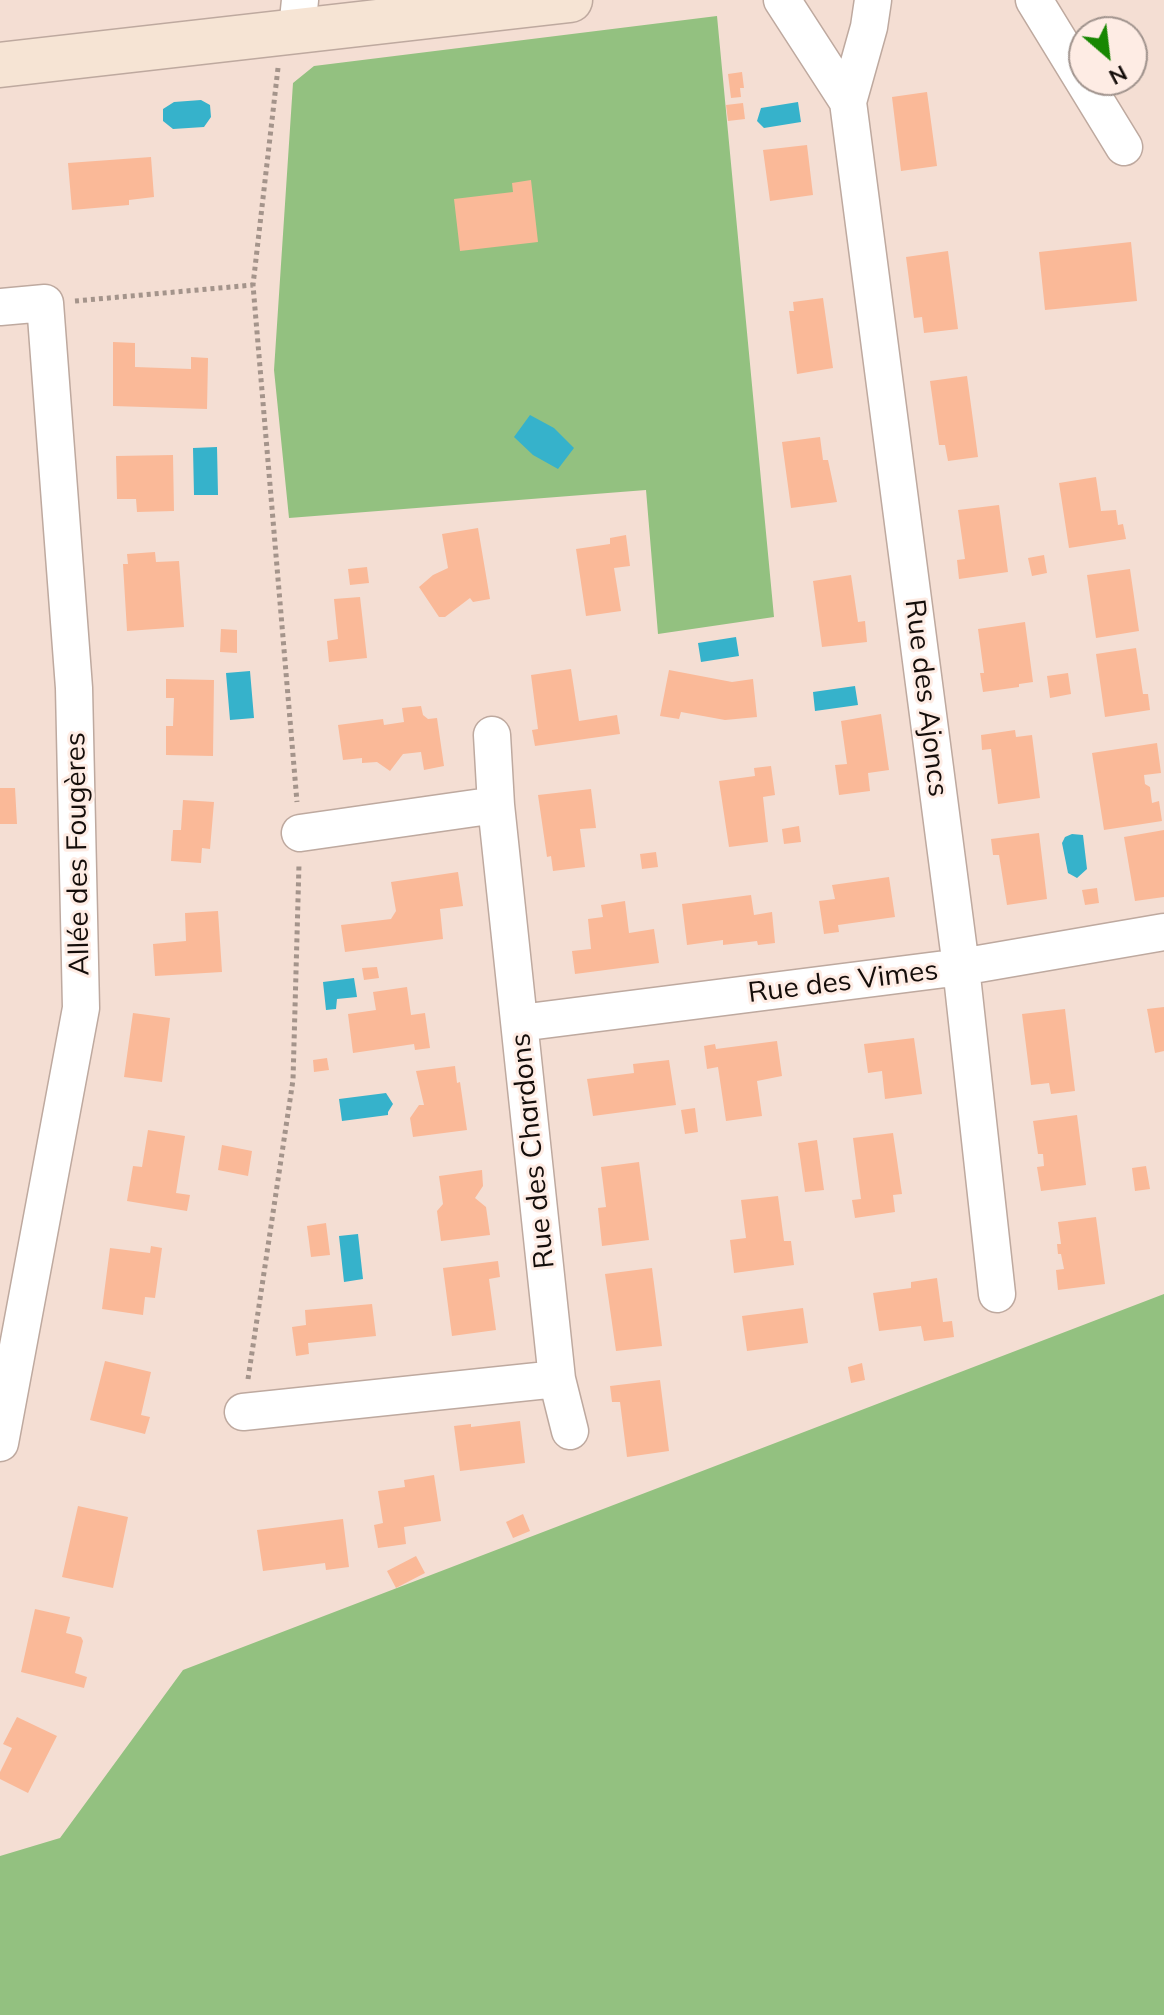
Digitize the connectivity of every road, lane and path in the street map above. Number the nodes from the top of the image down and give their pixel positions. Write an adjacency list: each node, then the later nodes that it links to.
1 (570, 0): 5 (main road)
2 (782, 0): 7 (street, Rue des Ajoncs)
3 (873, 0): 7 (street, Rue des Ajoncs)
4 (1034, 0): 8 (street)
5 (298, 15): 6 (main road); 9 (path)
6 (0, 65)
7 (848, 102): 16 (street, Rue des Ajoncs)
8 (1124, 147)
9 (253, 285): 10 (path); 14 (path)
10 (45, 303): 11 (street); 18 (street, Allée des Fougères)
11 (0, 307)
12 (492, 735): 13 (street, Rue des Chardons)
13 (496, 805): 14 (street); 17 (street, Rue des Chardons)
14 (300, 833): 21 (path)
15 (1164, 932): 16 (street, Rue des Vimes)
16 (961, 967): 17 (street, Rue des Vimes); 19 (street, Rue des Ajoncs)
17 (520, 1023): 20 (street, Rue des Chardons)
18 (15, 1268): 23 (street, Allée des Fougères)
19 (997, 1294)
20 (557, 1379): 21 (street); 22 (street, Rue des Chardons)
21 (243, 1412)
22 (570, 1431)
23 (0, 1443)

